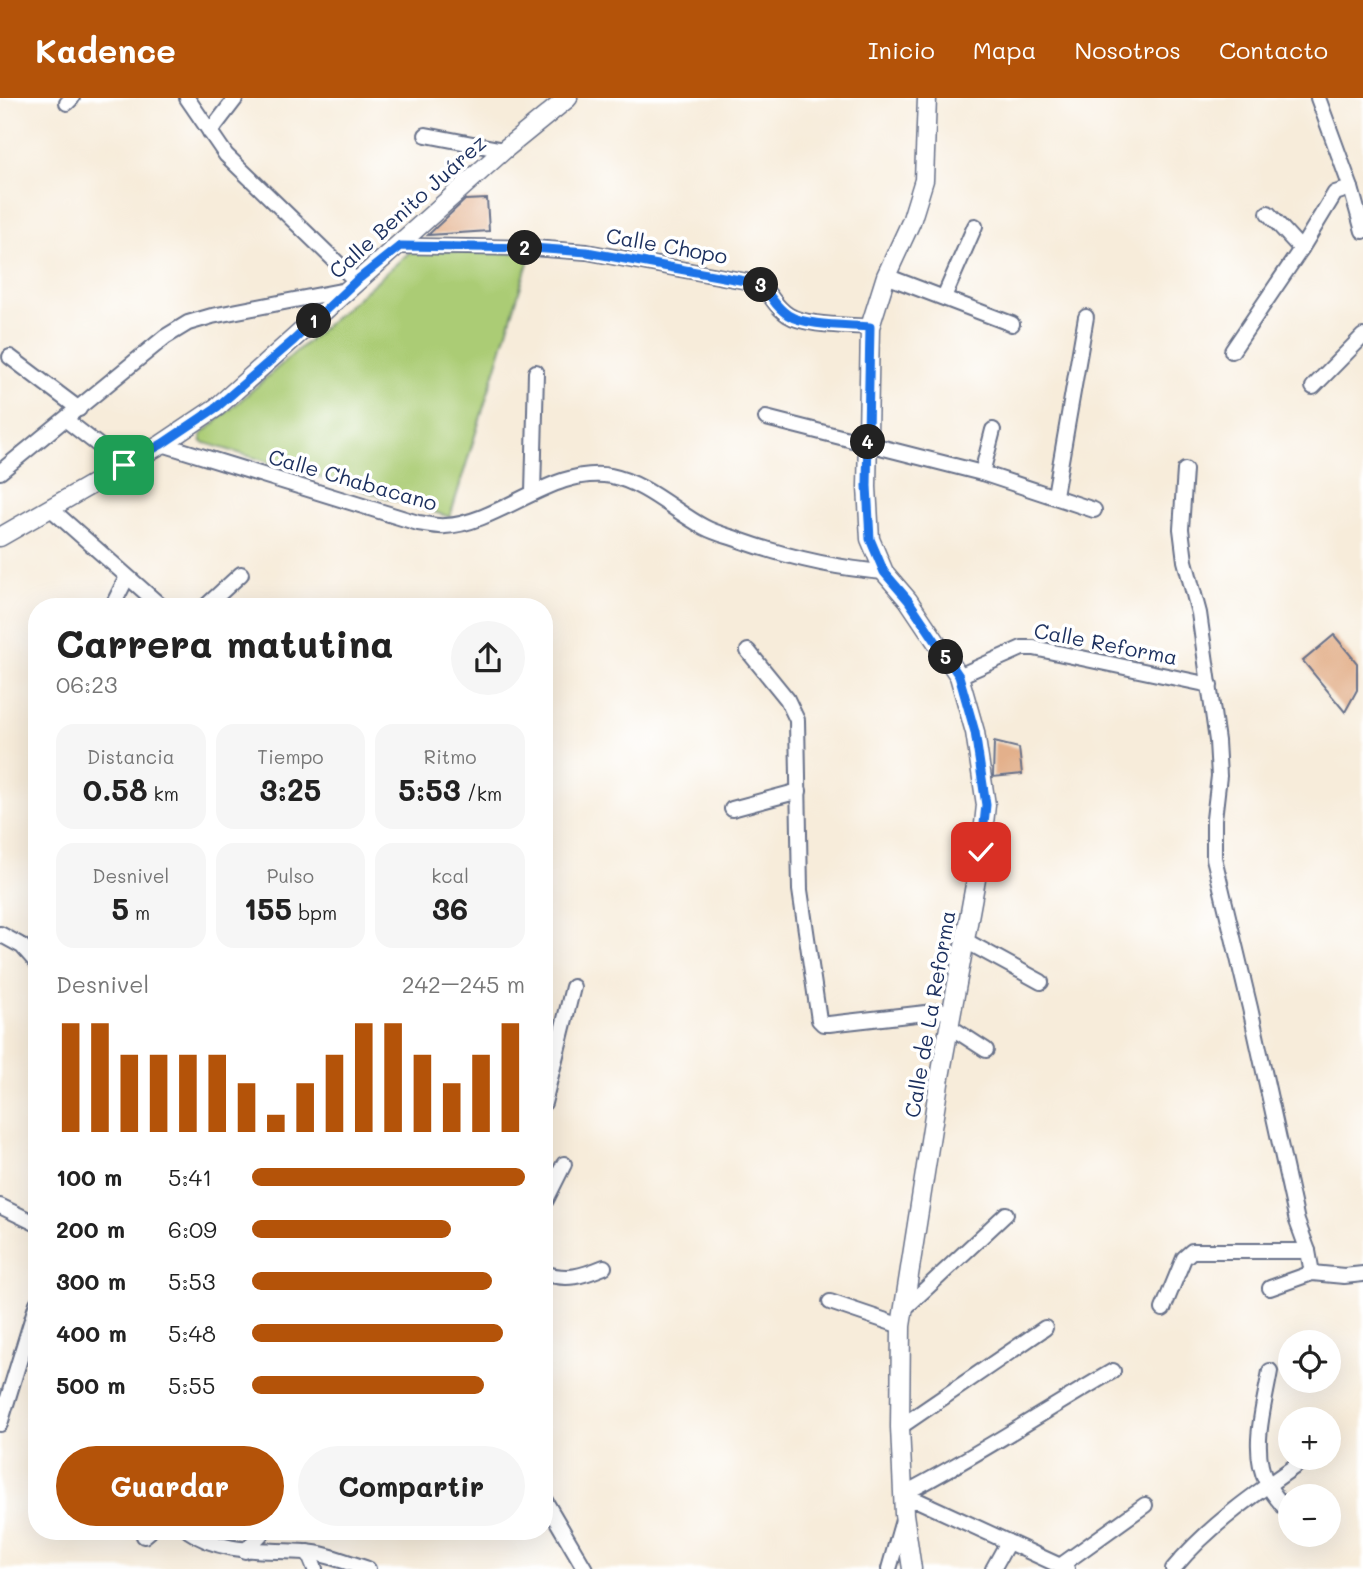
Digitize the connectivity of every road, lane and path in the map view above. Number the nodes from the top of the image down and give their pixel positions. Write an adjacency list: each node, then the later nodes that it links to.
1 (187, 98): 6 (street)
2 (236, 98): 6 (street)
3 (568, 98): 8 (street, Calle Benito Juárez)
4 (928, 98): 15 (street, Calle de La Reforma)
5 (1318, 98): 9 (street)
6 (210, 132): 16 (street)
7 (426, 135): 8 (street)
8 (504, 150): 13 (street, Calle Benito Juárez)
9 (1352, 188): 12 (street); 14 (street)
10 (1268, 213): 14 (street)
11 (975, 226): 17 (street)
12 (1363, 231)
13 (400, 246): 16 (street, Calle Benito Juárez); 20 (street, Calle Chopo)
14 (1301, 249): 22 (street)
15 (886, 276): 17 (street); 20 (street, Calle de La Reforma)
16 (351, 286): 26 (street); 31 (street, Calle Benito Juárez)
17 (944, 298): 19 (street)
18 (1086, 317): 37 (street)
19 (1012, 324)
20 (870, 327): 30 (street, Calle de La Reforma)
21 (1363, 336): 25 (street)
22 (1232, 351)
23 (10, 357): 26 (street)
24 (536, 372): 36 (street)
25 (1313, 387)
26 (79, 409): 28 (street)
27 (766, 418): 30 (street)
28 (66, 420): 32 (street); 34 (street)
29 (993, 430): 35 (street)
30 (868, 443): 35 (street); 41 (street, Calle de La Reforma)
31 (162, 444): 32 (street, Calle Benito Juárez); 36 (street, Calle Chabacano)
32 (124, 465): 38 (street, Calle Benito Juárez)
33 (1185, 470): 49 (street)
34 (0, 472)
35 (982, 472): 37 (street)
36 (533, 493): 41 (street, Calle Chabacano)
37 (1055, 495): 39 (street)
38 (50, 508): 40 (street, Calle Benito Juárez); 43 (street)
39 (1094, 510)
40 (0, 537)
41 (884, 572): 48 (street, Calle de La Reforma)
42 (242, 574): 46 (street)
43 (127, 577): 44 (street); 45 (street)
44 (116, 598)
45 (152, 598)
46 (215, 598)
47 (748, 651): 50 (street)
48 (959, 676): 49 (street, Calle Reforma); 53 (street, Calle de La Reforma)
49 (1210, 685): 65 (street)
50 (799, 792): 51 (street); 57 (street)
51 (732, 808)
52 (0, 934): 54 (street)
53 (964, 940): 55 (street); 57 (street, Calle de La Reforma)
54 (28, 953)
55 (1041, 982)
56 (573, 986): 59 (street)
57 (951, 1018): 58 (street); 73 (street, Calle de La Reforma)
58 (986, 1050)
59 (553, 1067)
60 (564, 1164): 61 (street)
61 (553, 1185)
62 (0, 1206): 64 (street)
63 (1006, 1214): 73 (street)
64 (28, 1220)
65 (1308, 1251): 67 (street); 72 (street)
66 (604, 1267): 69 (street)
67 (1312, 1273): 68 (street); 70 (street)
68 (1363, 1274)
69 (553, 1275)
70 (1270, 1288)
71 (830, 1302): 73 (street)
72 (1163, 1309)
73 (902, 1318): 79 (street, Calle de La Reforma)
74 (1045, 1328): 79 (street)
75 (28, 1348): 78 (street)
76 (1114, 1371): 83 (street)
77 (1270, 1371): 81 (street)
78 (1, 1419)
79 (900, 1427): 83 (street, Calle de La Reforma)
80 (1289, 1470): 81 (street)
81 (1267, 1485): 82 (street); 98 (street)
82 (1278, 1499)
83 (904, 1503): 88 (street); 95 (street); 96 (street, Calle de La Reforma)
84 (1145, 1505): 91 (street)
85 (553, 1515): 94 (street)
86 (209, 1540): 89 (street)
87 (255, 1540): 89 (street)
88 (1008, 1542): 91 (street); 97 (street)
89 (245, 1550): 90 (street)
90 (308, 1552): 92 (street); 93 (street)
91 (1063, 1567)
92 (315, 1569)
93 (368, 1569)
94 (584, 1569)
95 (890, 1569)
96 (912, 1569)
97 (993, 1569)
98 (1173, 1569)

